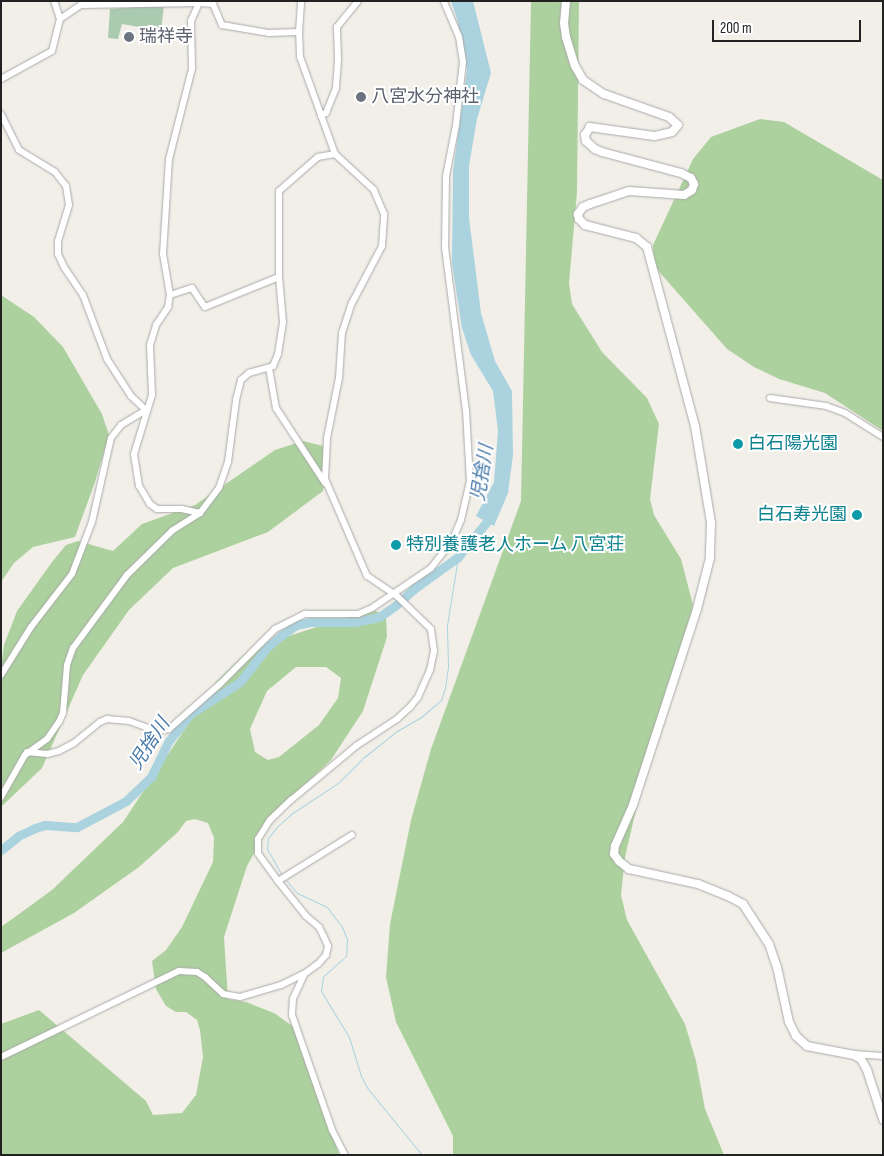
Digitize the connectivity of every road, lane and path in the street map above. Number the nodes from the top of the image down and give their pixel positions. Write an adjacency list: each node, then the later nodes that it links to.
1 (54, 1): 7 (street)
2 (301, 1): 8 (street)
3 (358, 1): 11 (street)
4 (444, 1): 21 (street)
5 (566, 1): 28 (street)
6 (200, 2): 7 (street); 8 (street); 14 (street)
7 (60, 19): 9 (street)
8 (299, 32): 11 (street)
9 (1, 79)
10 (1, 114): 17 (street)
11 (321, 116): 12 (street)
12 (335, 154): 13 (street); 19 (street)
13 (279, 277): 14 (street); 15 (street)
14 (170, 295): 17 (street)
15 (269, 368): 19 (street); 20 (street)
16 (770, 398): 18 (street)
17 (146, 410): 20 (street); 22 (street)
18 (883, 437)
19 (326, 485): 21 (street)
20 (200, 513): 23 (street)
21 (395, 595): 23 (street); 26 (street)
22 (1, 675)
23 (28, 752): 24 (street)
24 (1, 796)
25 (352, 835): 26 (street)
26 (278, 882): 27 (street)
27 (304, 974): 30 (street); 32 (street)
28 (844, 1053): 29 (street); 31 (street)
29 (883, 1056)
30 (1, 1057)
31 (883, 1119)
32 (345, 1155)

